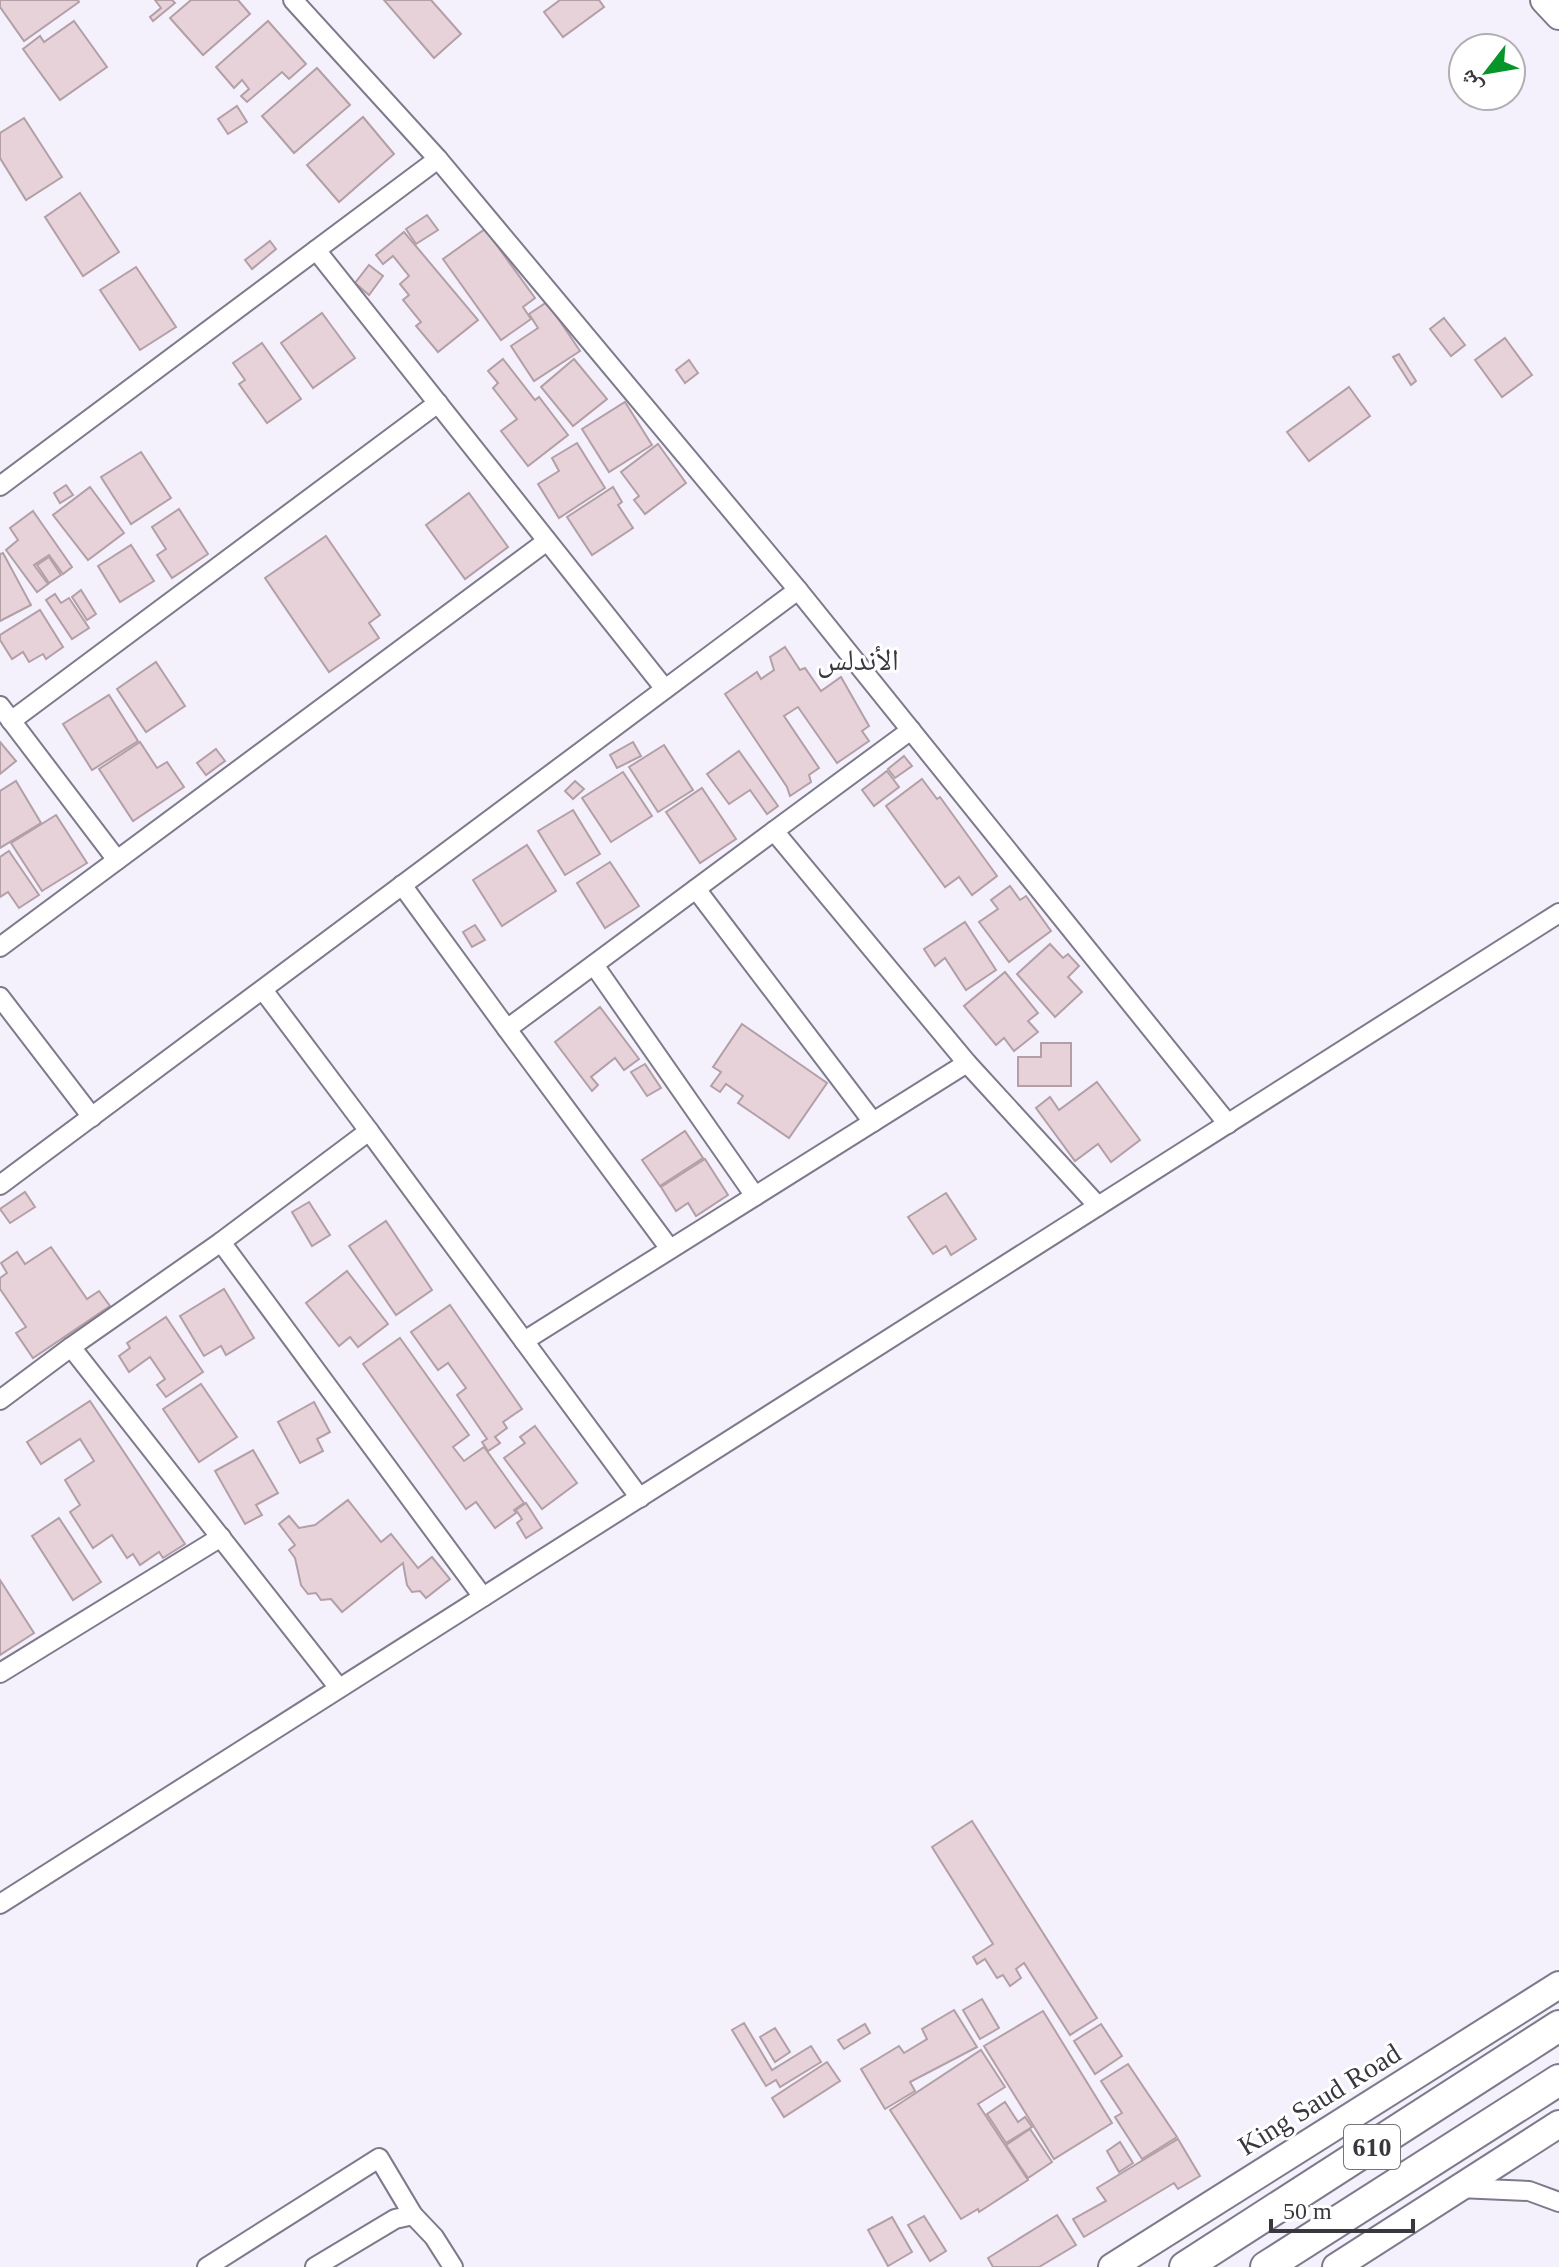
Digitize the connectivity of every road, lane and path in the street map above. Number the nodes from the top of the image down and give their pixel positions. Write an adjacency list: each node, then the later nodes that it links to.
1 (293, 0): 4 (street)
2 (1544, 0): 3 (main road)
3 (1559, 16)
4 (438, 159): 5 (street); 9 (street)
5 (316, 250): 6 (street); 7 (street)
6 (438, 403): 8 (street); 11 (street)
7 (0, 486)
8 (547, 541): 10 (street); 14 (street)
9 (798, 590): 10 (street); 12 (street)
10 (665, 689): 15 (street)
11 (6, 713): 14 (street)
12 (911, 730): 13 (street); 26 (street)
13 (774, 831): 16 (street); 23 (street)
14 (117, 860): 18 (street)
15 (402, 885): 20 (street); 22 (street)
16 (696, 889): 19 (street); 25 (street)
17 (1559, 913): 26 (street)
18 (0, 947)
19 (594, 965): 22 (street); 29 (street)
20 (263, 990): 24 (street); 27 (street)
21 (0, 997): 24 (street)
22 (507, 1029): 32 (street)
23 (967, 1063): 25 (street); 30 (street)
24 (92, 1117): 28 (street)
25 (873, 1122): 29 (street)
26 (1228, 1124): 30 (street)
27 (369, 1131): 31 (street); 33 (street)
28 (0, 1185)
29 (755, 1196): 32 (street)
30 (1098, 1206): 36 (street)
31 (221, 1242): 34 (street); 38 (street)
32 (670, 1249): 33 (street)
33 (524, 1341): 36 (street)
34 (71, 1347): 35 (street); 37 (street)
35 (0, 1400)
36 (640, 1498): 38 (street)
37 (221, 1537): 39 (street); 40 (street)
38 (483, 1597): 40 (street)
39 (0, 1673)
40 (339, 1688): 41 (street)
41 (0, 1904)
42 (1559, 1985): 52 (main road, King Saud Road)
43 (1559, 2026): 53 (main road, 610)
44 (1559, 2080): 54 (main road, 610)
45 (1559, 2124): 46 (main road)
46 (1459, 2188): 47 (street); 55 (main road)
47 (1559, 2202)
48 (413, 2215): 49 (street); 50 (street); 51 (street)
49 (207, 2267)
50 (315, 2267)
51 (453, 2267)
52 (1112, 2267)
53 (1185, 2267)
54 (1266, 2267)
55 (1336, 2267)

